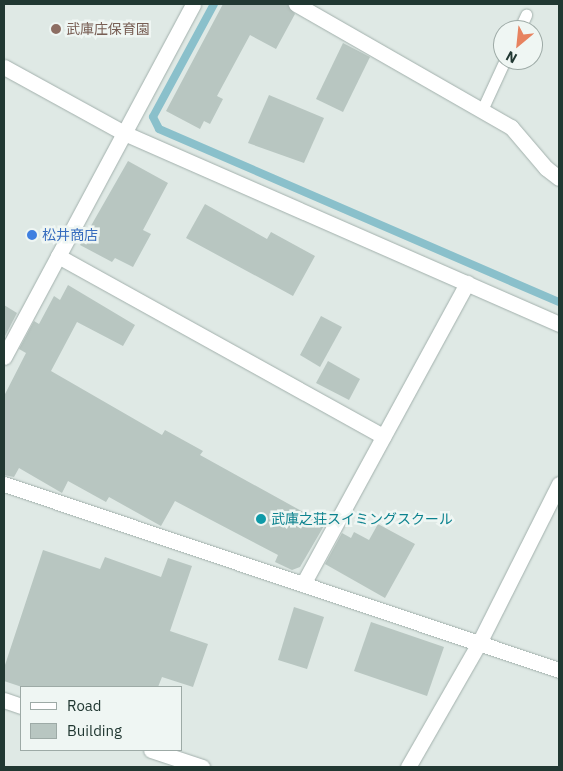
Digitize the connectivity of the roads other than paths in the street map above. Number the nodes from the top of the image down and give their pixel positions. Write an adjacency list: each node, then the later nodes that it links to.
1 (193, 4): 8 (street)
2 (296, 4): 7 (street)
3 (526, 15): 4 (lane)
4 (524, 20)
5 (4, 67): 8 (street)
6 (500, 70): 7 (lane)
7 (482, 110): 9 (street)
8 (124, 133): 10 (street); 11 (street)
9 (559, 178)
10 (58, 256): 13 (street); 14 (street)
11 (467, 283): 12 (street); 14 (street)
12 (559, 324)
13 (4, 357)
14 (383, 436): 17 (street)
15 (4, 484): 17 (street)
16 (559, 484): 18 (street)
17 (303, 584): 18 (street)
18 (479, 643): 19 (street); 24 (street)
19 (559, 670)
20 (4, 700): 21 (street)
21 (20, 706)
22 (154, 751): 23 (street)
23 (202, 767)
24 (408, 767)

